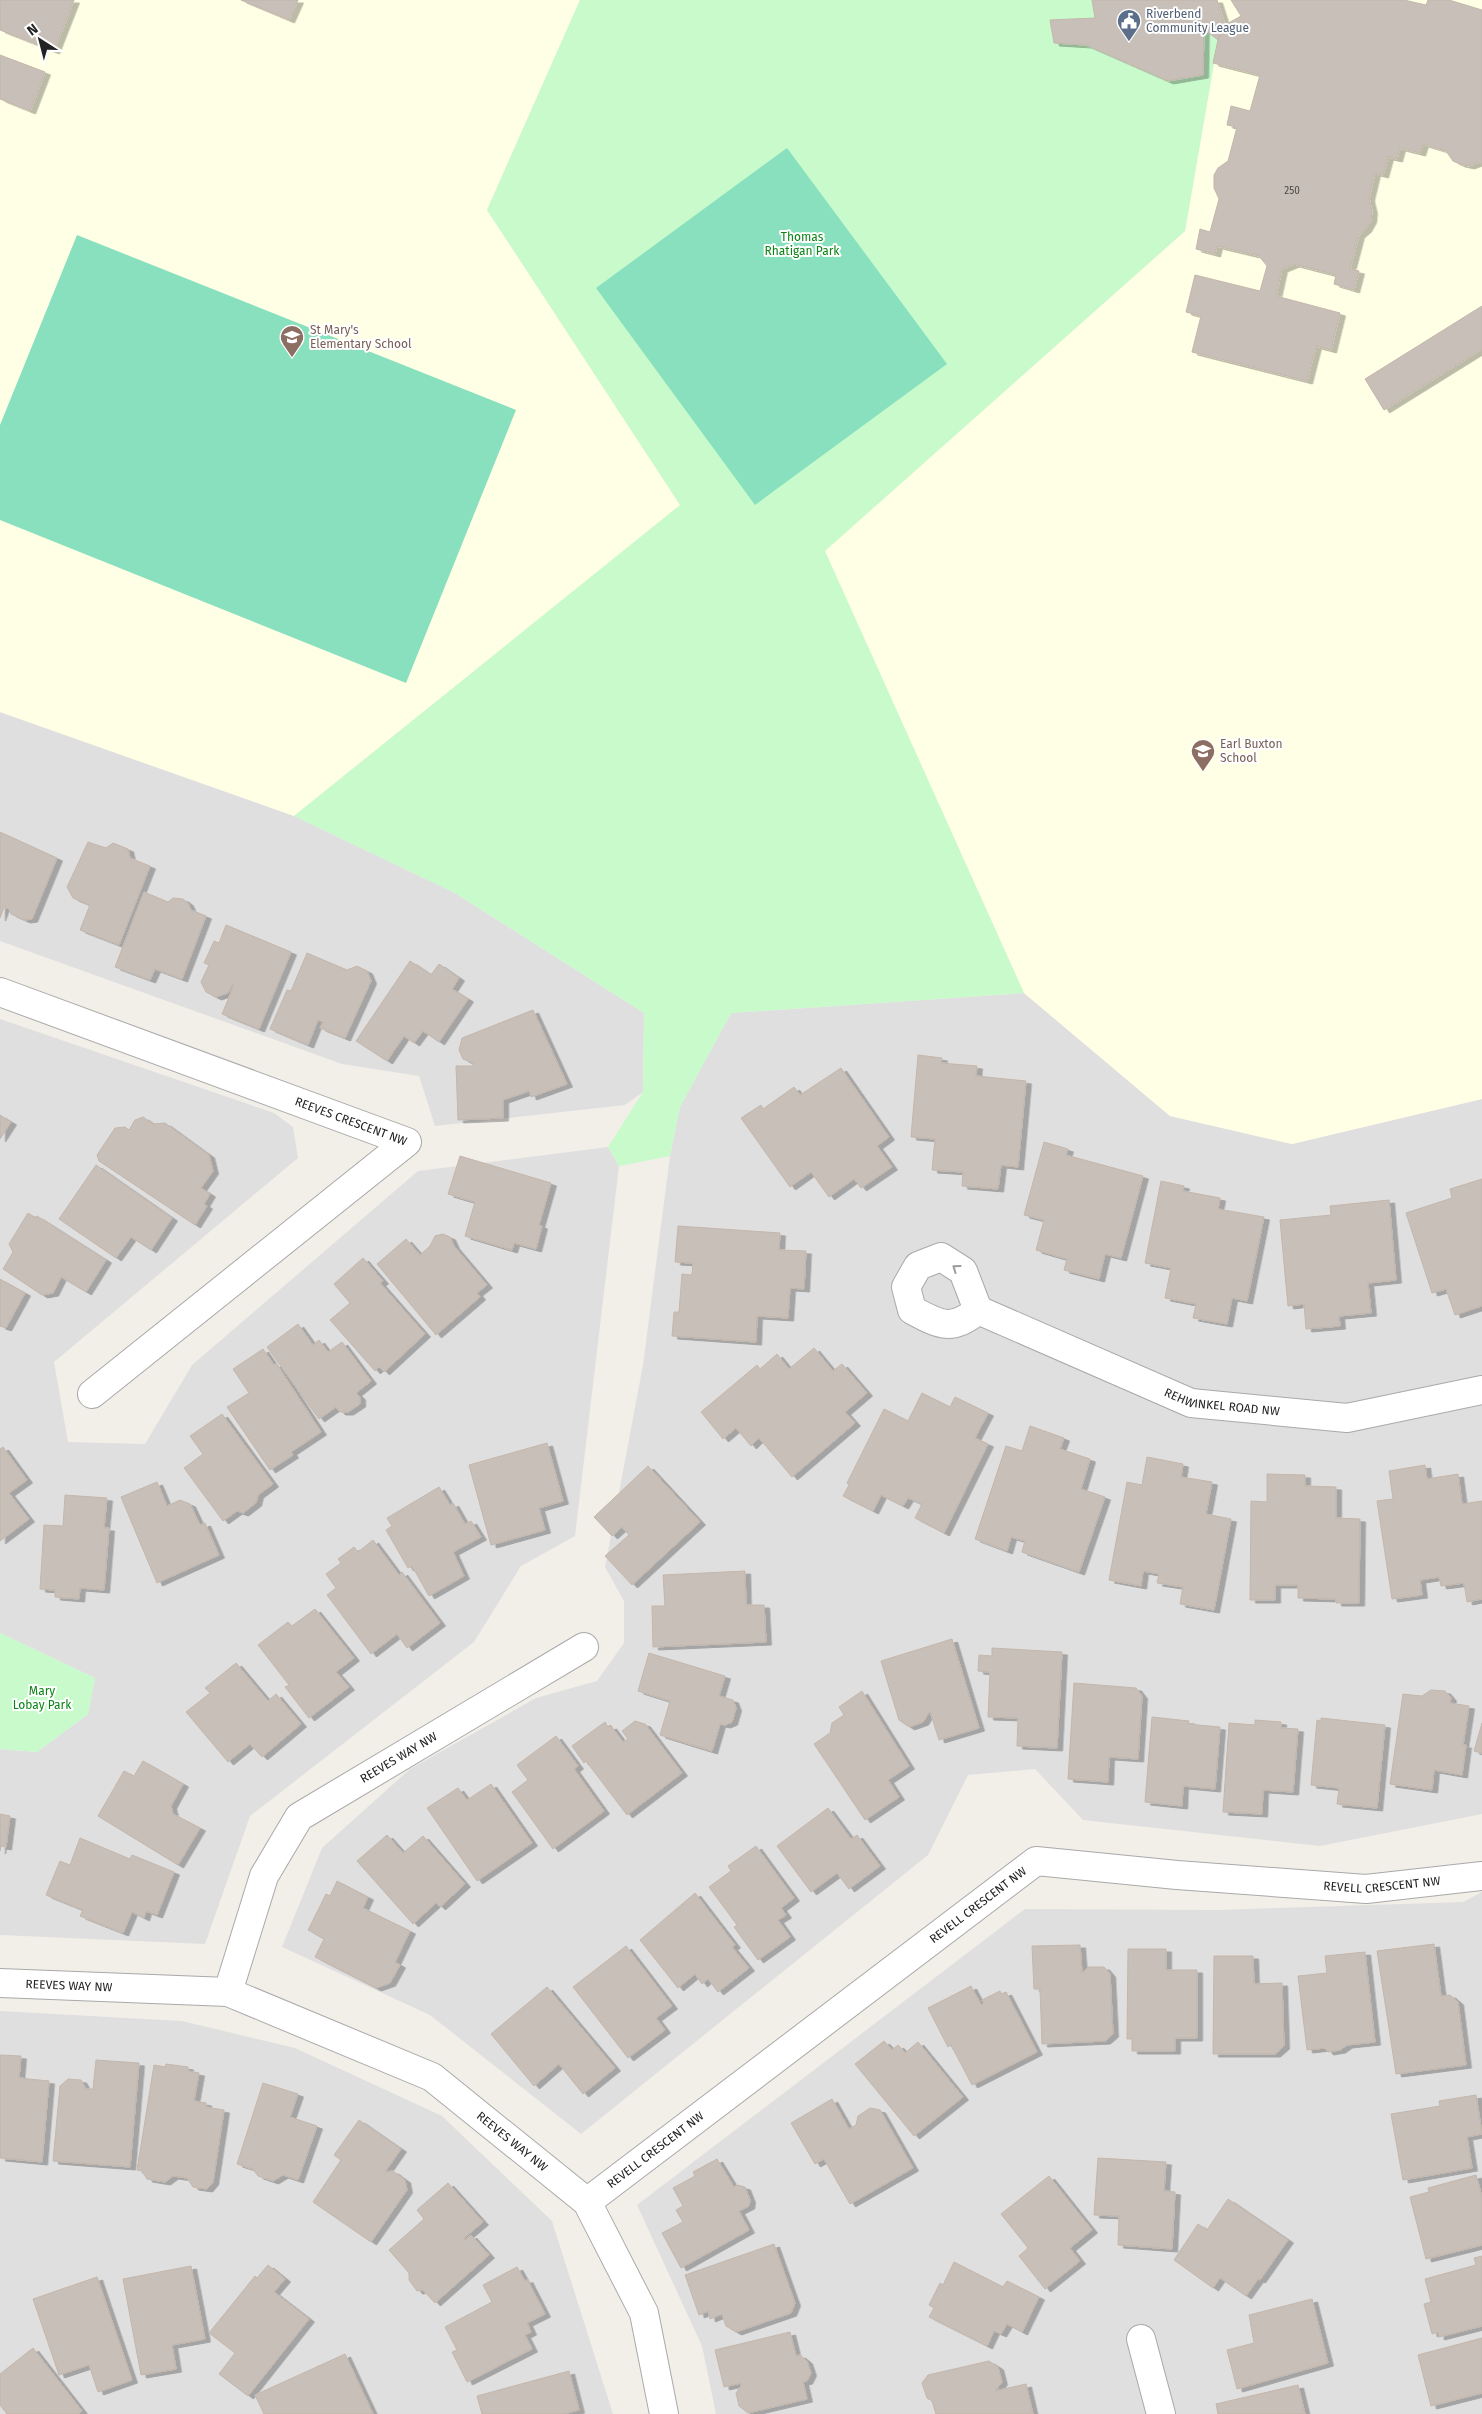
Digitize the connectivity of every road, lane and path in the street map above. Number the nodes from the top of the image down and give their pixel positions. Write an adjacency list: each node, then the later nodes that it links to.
1 (0, 992): 4 (street, REEVES CRESCENT NW)
2 (978, 1310): 3 (street, REHWINKEL ROAD NW)
3 (1482, 1390)
4 (92, 1394)
5 (584, 1647): 8 (street, REEVES WAY NW)
6 (1482, 1876): 9 (street, REVELL CRESCENT NW)
7 (0, 1983): 8 (street, REEVES WAY NW)
8 (228, 1992): 9 (street, REEVES WAY NW)
9 (587, 2202): 11 (street, REEVES WAY NW)
10 (1141, 2339): 12 (street)
11 (664, 2414)
12 (1161, 2414)

